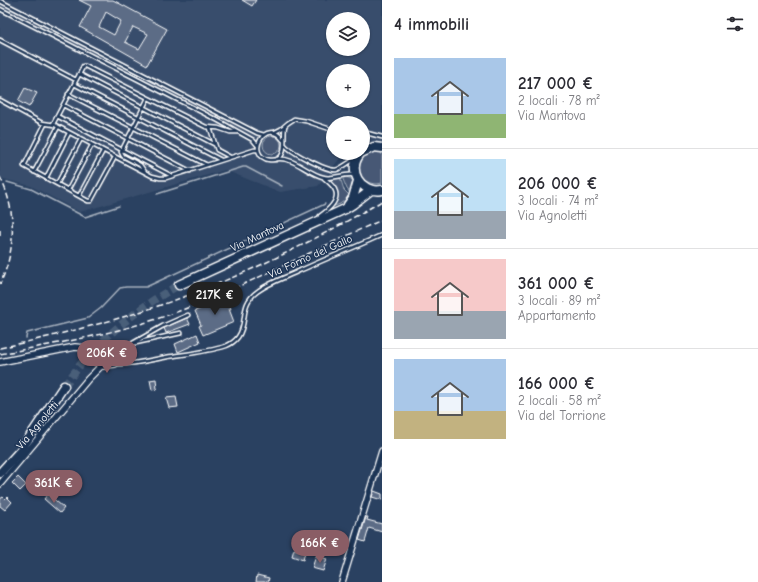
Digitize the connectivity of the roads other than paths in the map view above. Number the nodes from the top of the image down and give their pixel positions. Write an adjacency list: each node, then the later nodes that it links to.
1 (0, 1): 25 (lane)
2 (0, 9): 21 (lane)
3 (0, 40): 5 (lane)
4 (79, 74): 5 (lane); 8 (lane); 11 (lane)
5 (76, 80): 6 (lane)
6 (74, 84): 7 (lane); 13 (lane)
7 (68, 94): 10 (lane); 18 (lane)
8 (148, 98): 11 (lane); 19 (lane)
9 (0, 100): 14 (lane)
10 (63, 105): 12 (lane); 27 (lane)
11 (143, 107): 13 (lane); 30 (lane)
12 (57, 116): 15 (lane); 36 (lane)
13 (138, 118): 18 (lane); 42 (lane)
14 (45, 124): 15 (lane); 47 (lane)
15 (53, 124): 17 (lane)
16 (285, 126): 20 (lane); 23 (lane); 29 (lane)
17 (58, 127): 22 (lane); 47 (lane)
18 (133, 127): 27 (lane); 45 (lane)
19 (210, 128): 21 (lane); 30 (lane)
20 (326, 128)
21 (238, 132): 33 (lane)
22 (69, 133): 28 (lane); 51 (lane)
23 (273, 133): 25 (lane); 29 (lane)
24 (370, 134): 26 (lane)
25 (264, 135): 33 (lane)
26 (382, 137)
27 (128, 138): 36 (lane); 46 (lane)
28 (81, 139): 32 (lane); 53 (lane)
29 (283, 140): 31 (lane)
30 (214, 144): 40 (lane)
31 (285, 144): 41 (lane); 43 (lane)
32 (92, 145): 38 (lane); 54 (lane)
33 (258, 146): 37 (lane)
34 (382, 148): 35 (main road)
35 (370, 149)
36 (122, 150): 48 (lane); 49 (lane)
37 (258, 150): 40 (lane); 41 (lane)
38 (103, 151): 39 (lane); 57 (lane)
39 (115, 157): 48 (lane); 57 (lane)
40 (230, 158): 42 (lane)
41 (277, 159): 50 (lane)
42 (221, 160): 45 (lane)
43 (352, 160)
44 (358, 160): 52 (main road)
45 (207, 165): 46 (lane)
46 (190, 171): 49 (lane)
47 (34, 172): 51 (lane)
48 (147, 173): 49 (lane)
49 (173, 176)
50 (323, 177): 52 (lane); 59 (lane)
51 (46, 178): 53 (lane)
52 (357, 178): 55 (main road); 58 (main road)
53 (57, 184): 54 (lane)
54 (68, 190): 57 (lane)
55 (371, 190): 56 (main road); 58 (main road, Via Mantova)
56 (382, 190)
57 (79, 196)
58 (345, 209): 59 (main road, Via Mantova)
59 (314, 222): 61 (main road, Via Mantova)
60 (382, 235): 70 (lane, Via Forno del Gallo)
61 (179, 285)
62 (188, 315): 64 (lane)
63 (181, 333): 64 (lane, Via Agnoletti)
64 (131, 344): 65 (lane, Via Agnoletti)
65 (112, 348): 67 (street, Via Agnoletti)
66 (93, 353): 67 (street, Via Forno del Gallo); 68 (street); 69 (street, Via Forno del Gallo)
67 (104, 359): 68 (street); 68 (street, Via Agnoletti); 70 (street, Via Forno del Gallo); 71 (street, Via Agnoletti)
68 (96, 361): 71 (street, Via Agnoletti)
69 (0, 362)
70 (115, 364)
71 (88, 379): 75 (street, Via Agnoletti)
72 (64, 386): 74 (main road)
73 (382, 451): 76 (street)
74 (0, 473)
75 (0, 484)
76 (342, 582)

